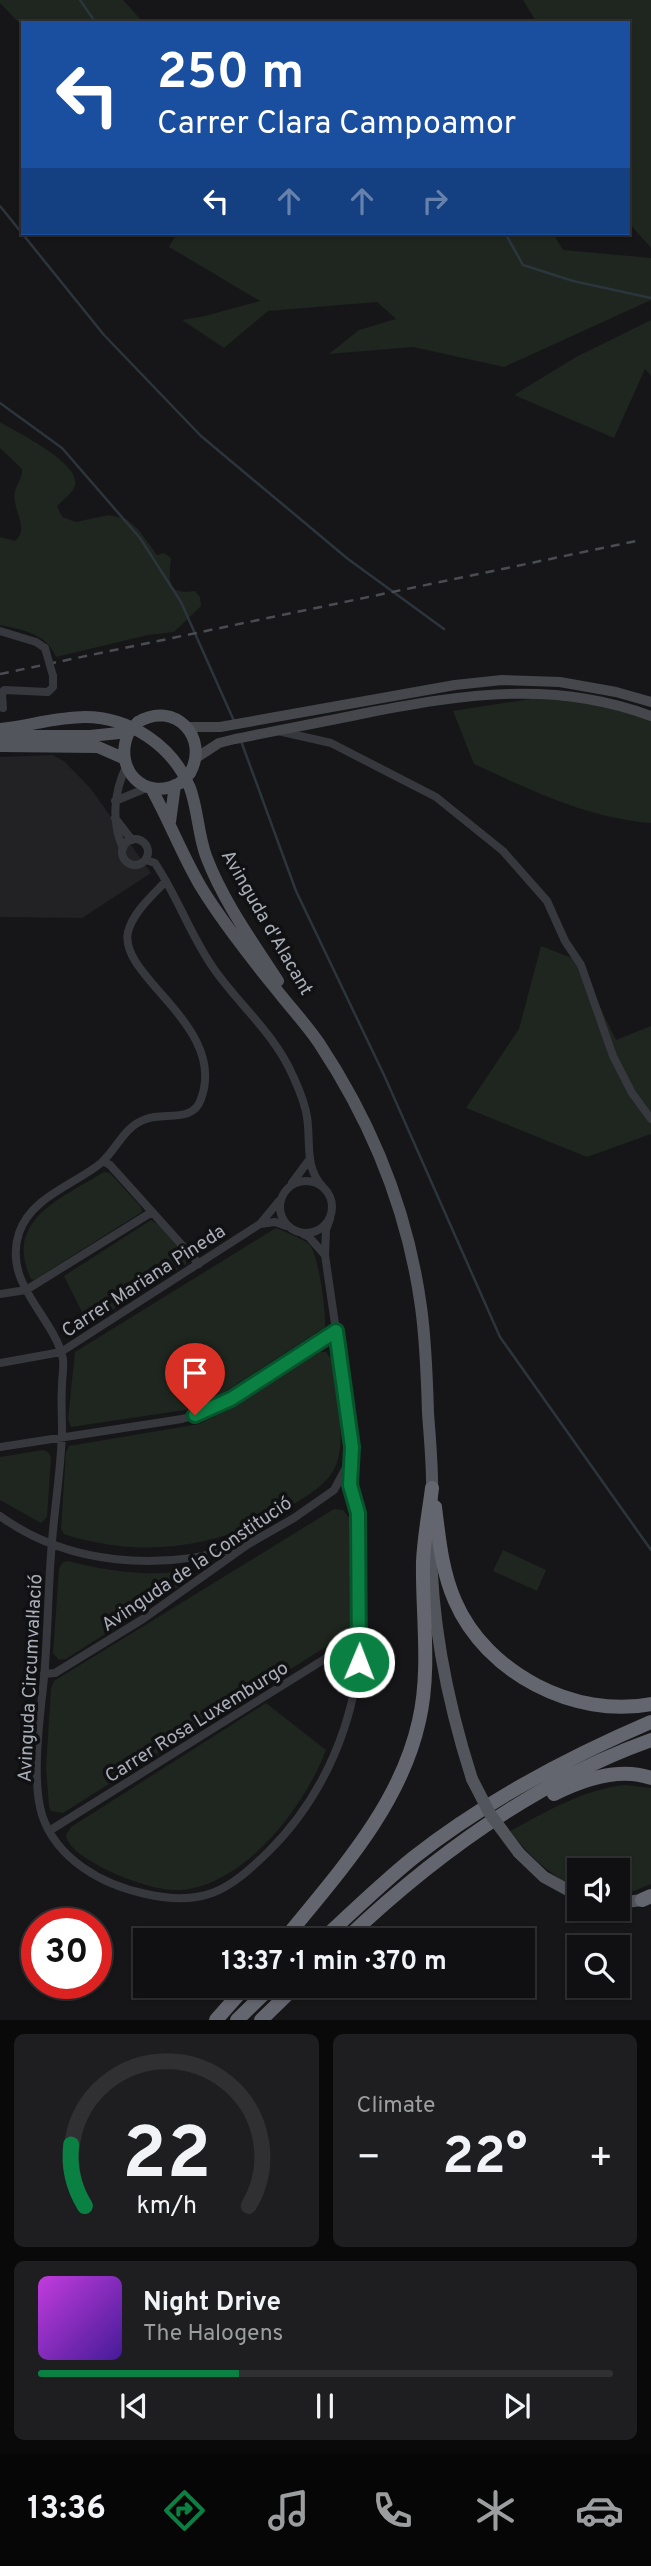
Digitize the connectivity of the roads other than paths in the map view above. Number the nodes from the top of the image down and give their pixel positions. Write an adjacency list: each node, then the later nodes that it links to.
1 (0, 631): 3 (street, bridge)
2 (651, 702): 6 (main road)
3 (3, 708)
4 (651, 716): 8 (main road)
5 (133, 727): 6 (main road); 9 (main road); 12 (main road)
6 (187, 727): 11 (main road)
7 (0, 729): 22 (main road, Avinguda d'Alacant)
8 (275, 731): 11 (main road); 23 (street)
9 (0, 736)
10 (0, 746): 12 (main road)
11 (196, 758): 13 (main road, bridge)
12 (125, 763): 14 (main road); 15 (street)
13 (178, 784): 14 (main road); 17 (main road)
14 (150, 787): 15 (street); 17 (main road)
15 (115, 801): 16 (street)
16 (115, 818): 18 (street); 19 (street)
17 (170, 822): 22 (main road)
18 (132, 840): 19 (street); 20 (street)
19 (123, 848): 20 (street)
20 (146, 860): 21 (street)
21 (166, 881): 24 (street); 25 (street, Avinguda Circumval·lació)
22 (317, 1040): 44 (main road)
23 (651, 1119)
24 (309, 1160): 26 (street); 27 (street)
25 (103, 1161): 29 (street); 36 (street, Avinguda Circumval·lació)
26 (289, 1186): 27 (street); 28 (street)
27 (323, 1187): 30 (street)
28 (282, 1196): 31 (street, Carrer Mariana Pineda); 32 (street)
29 (152, 1212): 35 (street); 36 (street)
30 (330, 1219): 33 (street); 34 (street, Avinguda Circumval·lació)
31 (260, 1224): 32 (street); 35 (street, Carrer Mariana Pineda)
32 (290, 1229): 33 (street)
33 (301, 1233): 34 (street)
34 (325, 1255): 38 (street, Avinguda Circumval·lació)
35 (199, 1264): 39 (street, Carrer Mariana Pineda)
36 (26, 1290): 37 (street); 39 (street, Avinguda Circumval·lació)
37 (0, 1294)
38 (336, 1331): 41 (street); 43 (street, Avinguda Circumval·lació)
39 (61, 1352): 40 (street, Carrer Mariana Pineda); 41 (street, Avinguda Circumval·lació)
40 (0, 1363)
41 (62, 1437): 42 (street); 46 (street, Avinguda Circumval·lació)
42 (0, 1447)
43 (350, 1462): 47 (street, Avinguda de la Constitució); 48 (street, Avinguda Circumval·lació)
44 (432, 1488): 50 (highway); 56 (main road, bridge); 59 (highway)
45 (0, 1516): 46 (street)
46 (52, 1544): 47 (street); 49 (street, Avinguda Circumval·lació)
47 (247, 1545): 49 (street, Avinguda de la Constitució)
48 (360, 1637): 55 (street, Carrer Rosa Luxemburgo); 55 (street, Avinguda Circumval·lació)
49 (44, 1674): 55 (street, Avinguda Circumval·lació)
50 (651, 1704)
51 (651, 1722): 60 (highway)
52 (651, 1740): 54 (highway)
53 (651, 1778): 54 (highway)
54 (517, 1807): 61 (highway)
55 (49, 1831)
56 (567, 1889)
57 (648, 1898): 58 (main road)
58 (630, 1901)
59 (293, 1928)
60 (335, 1928)
61 (359, 1928)
62 (235, 1998): 65 (highway)
63 (260, 1998): 66 (highway)
64 (284, 1998): 67 (highway)
65 (216, 2020)
66 (237, 2020)
67 (261, 2020)

